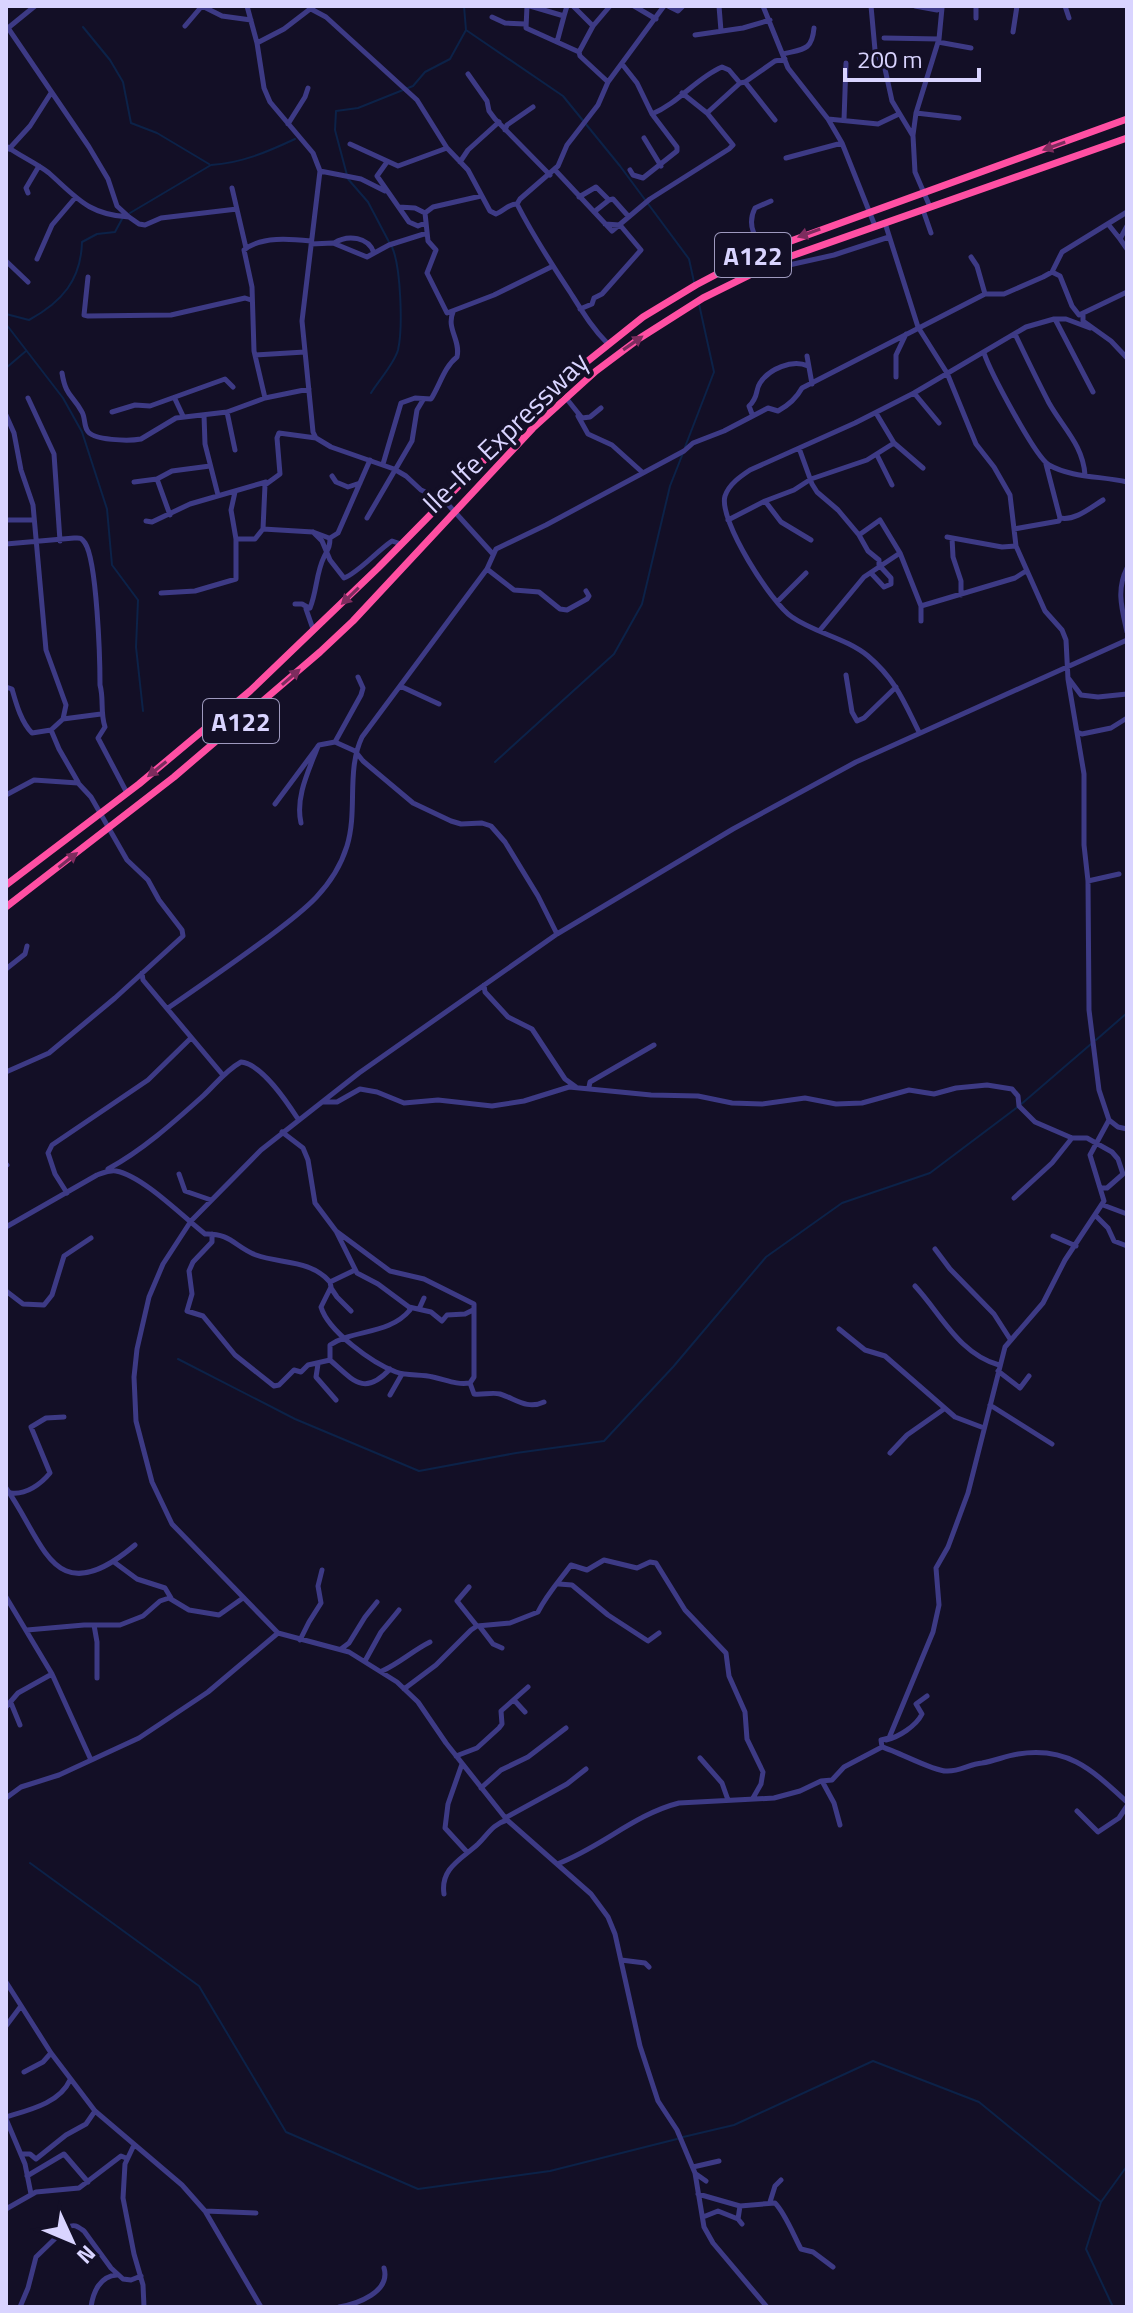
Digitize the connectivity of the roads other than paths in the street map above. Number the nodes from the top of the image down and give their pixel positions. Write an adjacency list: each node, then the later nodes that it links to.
1 (35, 6): 45 (street)
2 (247, 6): 23 (street)
3 (528, 6): 18 (street); 25 (street)
4 (570, 6): 18 (street); 27 (street)
5 (610, 6): 27 (street)
6 (634, 6): 22 (street)
7 (666, 6): 8 (street); 22 (street)
8 (683, 6)
9 (719, 6): 29 (street)
10 (764, 6): 24 (street)
11 (871, 6): 51 (street)
12 (915, 6): 16 (street)
13 (976, 6): 20 (street)
14 (1017, 6): 30 (street)
15 (1065, 6): 21 (street)
16 (942, 7): 33 (street)
17 (312, 8): 35 (street); 66 (street)
18 (564, 16): 34 (street)
19 (492, 17): 25 (street)
20 (976, 18)
21 (1069, 18)
22 (656, 19): 40 (street)
23 (251, 20): 26 (street); 35 (street)
24 (770, 20): 29 (street); 38 (street)
25 (525, 24): 34 (street)
26 (185, 26)
27 (593, 26): 37 (street)
28 (814, 28): 38 (street)
29 (721, 31): 31 (street)
30 (1013, 32)
31 (695, 35)
32 (884, 38): 33 (street)
33 (938, 40): 36 (street); 49 (street)
34 (557, 42): 37 (street)
35 (257, 43): 58 (street)
36 (971, 48)
37 (579, 52): 42 (street)
38 (784, 56): 43 (street); 53 (street)
39 (846, 63): 56 (street)
40 (622, 64): 42 (street); 50 (street)
41 (468, 74): 57 (street)
42 (608, 82): 75 (street)
43 (742, 82): 46 (street); 48 (street); 55 (street)
44 (308, 88): 58 (street)
45 (51, 93): 65 (street); 94 (street)
46 (682, 93): 48 (street); 50 (street)
47 (533, 107): 59 (street)
48 (707, 113): 95 (street)
49 (916, 113): 52 (street); 60 (street)
50 (652, 114): 71 (street)
51 (899, 114): 56 (street); 60 (street)
52 (959, 118)
53 (828, 119): 56 (street); 63 (street)
54 (1127, 119): 74 (highway, Ile-Ife Expressway / A122, one-way to 74)
55 (775, 120)
56 (844, 120)
57 (499, 122): 59 (street); 69 (street)
58 (288, 124): 73 (street)
59 (505, 131): 75 (street)
60 (913, 136): 80 (street)
61 (644, 138): 71 (street)
62 (1127, 138): 77 (highway, Ile-Ife Expressway / A122)
63 (842, 143): 67 (street); 91 (street)
64 (350, 144): 68 (street)
65 (8, 147): 70 (street)
66 (447, 148): 68 (street); 69 (street)
67 (786, 158)
68 (387, 162): 76 (street)
69 (460, 162): 81 (street)
70 (39, 166): 79 (street); 83 (street)
71 (661, 166): 72 (street)
72 (630, 170)
73 (320, 171): 76 (street); 106 (street)
74 (981, 172): 77 (highway); 80 (highway, Ile-Ife Expressway / A122)
75 (552, 173): 82 (street); 86 (street)
76 (382, 186): 87 (street)
77 (987, 187): 89 (highway, Ile-Ife Expressway / A122)
78 (232, 188): 88 (street)
79 (28, 193)
80 (923, 194): 89 (street); 91 (highway, Ile-Ife Expressway / A122)
81 (481, 196): 86 (street); 93 (street)
82 (579, 197): 84 (street); 90 (street)
83 (75, 198): 94 (street); 113 (street)
84 (609, 200): 90 (street); 95 (street)
85 (771, 201): 110 (street)
86 (517, 204): 116 (street)
87 (398, 207): 93 (street); 96 (street)
88 (237, 209): 94 (street); 108 (street)
89 (926, 209): 97 (highway, Ile-Ife Expressway / A122); 103 (street)
90 (594, 212): 99 (street)
91 (871, 212): 100 (street); 110 (highway, Ile-Ife Expressway / A122, one-way to 110)
92 (1127, 212): 98 (street)
93 (425, 213): 96 (street)
94 (129, 217)
95 (629, 217): 99 (street)
96 (425, 223): 102 (street)
97 (885, 223): 100 (highway, Ile-Ife Expressway / A122); 104 (street)
98 (1108, 224): 105 (street); 117 (street)
99 (620, 225): 123 (street)
100 (875, 226): 114 (highway, Ile-Ife Expressway / A122)
101 (1127, 226): 105 (street)
102 (427, 233): 111 (street); 124 (street)
103 (931, 233)
104 (889, 237): 114 (street); 127 (street)
105 (1120, 239): 109 (street)
106 (311, 242): 107 (street); 108 (street); 132 (street)
107 (333, 243): 111 (street); 111 (street)
108 (246, 248): 122 (street)
109 (1127, 249)
110 (765, 250): 114 (street); 131 (highway, Ile-Ife Expressway / A122)
111 (375, 254)
112 (971, 257): 121 (street)
113 (37, 259)
114 (780, 260): 147 (highway, Ile-Ife Expressway / A122, one-way to 114)
115 (6, 261): 119 (street)
116 (551, 267): 123 (street); 124 (street)
117 (1052, 272): 121 (street); 125 (street)
118 (88, 277): 122 (street)
119 (28, 282)
120 (1127, 292): 125 (street)
121 (985, 294): 127 (street)
122 (251, 300): 134 (street)
123 (580, 309): 131 (street)
124 (453, 312): 151 (street)
125 (1083, 314): 128 (street)
126 (1054, 319): 128 (street); 130 (street); 145 (street)
127 (918, 327): 129 (street); 139 (street)
128 (1090, 328): 136 (street)
129 (907, 333): 140 (street); 142 (street)
130 (1015, 334): 133 (street); 175 (street)
131 (608, 344): 141 (highway, Ile-Ife Expressway / A122)
132 (305, 352): 134 (street); 144 (street)
133 (985, 352): 139 (street); 169 (street)
134 (255, 355): 149 (street)
135 (807, 356): 137 (street)
136 (1127, 358)
137 (808, 366): 142 (street); 156 (street)
138 (62, 373): 159 (street)
139 (947, 373): 146 (street); 197 (street)
140 (896, 377)
141 (559, 384): 147 (highway); 185 (highway, Ile-Ife Expressway / A122)
142 (812, 384): 156 (street)
143 (233, 387): 150 (street)
144 (309, 389): 149 (street); 162 (street)
145 (1093, 392)
146 (914, 393): 155 (street); 161 (street)
147 (567, 396): 160 (street); 188 (highway, Ile-Ife Expressway / A122)
148 (28, 398): 204 (street)
149 (265, 398): 154 (street)
150 (175, 399): 153 (street); 159 (street)
151 (423, 400): 168 (street); 172 (street)
152 (601, 408): 160 (street)
153 (112, 412)
154 (227, 412): 158 (street); 165 (street)
155 (876, 413): 163 (street); 164 (street)
156 (752, 414): 173 (street)
157 (6, 415): 193 (street)
158 (204, 415): 159 (street); 170 (street)
159 (184, 416)
160 (578, 416): 173 (street)
161 (939, 423)
162 (315, 435): 167 (street); 179 (street)
163 (894, 443): 166 (street); 171 (street)
164 (799, 448): 177 (street); 194 (street)
165 (235, 450)
166 (877, 455): 177 (street); 182 (street)
167 (370, 460): 168 (street); 180 (street)
168 (383, 464): 172 (street)
169 (1046, 464): 175 (street); 191 (street)
170 (210, 466): 176 (street); 184 (street)
171 (923, 468)
172 (394, 469): 185 (street); 190 (street)
173 (642, 472): 209 (street)
174 (332, 476): 180 (street)
175 (1085, 476): 181 (street)
176 (157, 479): 178 (street); 189 (street)
177 (811, 479): 187 (street); 199 (street)
178 (134, 482)
179 (267, 482): 183 (street); 196 (street)
180 (360, 482): 200 (street)
181 (1127, 482)
182 (892, 485)
183 (235, 492): 184 (street); 201 (street)
184 (218, 495): 189 (street)
185 (444, 500): 188 (street); 206 (highway, Ile-Ife Expressway / A122)
186 (1103, 500): 191 (street)
187 (765, 501): 194 (street); 202 (street)
188 (454, 511): 209 (street); 218 (highway, Ile-Ife Expressway / A122)
189 (170, 515): 195 (street)
190 (367, 518)
191 (1060, 518): 197 (street)
192 (6, 520): 193 (street)
193 (34, 520): 203 (street)
194 (728, 520): 222 (street)
195 (146, 521)
196 (263, 529): 198 (street); 201 (street)
197 (1014, 529): 207 (street)
198 (313, 532): 200 (street); 208 (street)
199 (859, 535): 210 (street); 211 (street)
200 (330, 538): 208 (street)
201 (236, 539): 220 (street)
202 (811, 540)
203 (36, 541): 204 (street); 205 (street); 242 (street)
204 (60, 541): 240 (street)
205 (6, 544)
206 (401, 544): 208 (street); 212 (highway, Ile-Ife Expressway / A122)
207 (1016, 546): 215 (street); 221 (street)
208 (327, 551): 225 (street)
209 (492, 553): 214 (street)
210 (900, 553): 211 (street); 224 (street)
211 (879, 565): 217 (street); 217 (street)
212 (378, 568): 218 (highway); 227 (highway, Ile-Ife Expressway / A122, one-way to 227)
213 (1127, 568): 229 (street)
214 (487, 569): 219 (street); 235 (street)
215 (1026, 571): 221 (street); 231 (street)
216 (806, 573): 222 (street)
217 (871, 573): 228 (street)
218 (390, 579): 255 (highway, Ile-Ife Expressway / A122, one-way to 218)
219 (586, 591)
220 (161, 593)
221 (961, 595): 224 (street)
222 (777, 602): 228 (street)
223 (295, 604): 225 (street)
224 (921, 606): 226 (street)
225 (310, 608): 227 (street)
226 (921, 621)
227 (314, 630): 250 (highway, Ile-Ife Expressway / A122, one-way to 250)
228 (820, 630): 237 (street)
229 (1127, 632)
230 (1127, 640): 231 (street)
231 (1068, 667): 234 (street); 244 (street)
232 (846, 675): 237 (street)
233 (358, 677): 246 (street)
234 (1068, 679): 238 (street); 245 (street)
235 (400, 686): 239 (street); 248 (street)
236 (6, 687): 243 (street)
237 (896, 687): 244 (street)
238 (1127, 694)
239 (439, 704)
240 (101, 714): 242 (street); 250 (street)
241 (1127, 718): 245 (street)
242 (63, 719): 243 (street)
243 (51, 730): 249 (street)
244 (919, 732): 260 (street)
245 (1077, 732): 257 (street)
246 (335, 742): 247 (street); 248 (street)
247 (319, 745): 252 (street); 254 (street)
248 (355, 751): 260 (street); 265 (street)
249 (78, 783): 251 (street); 253 (street)
250 (127, 793): 253 (highway, Ile-Ife Expressway / A122)
251 (6, 795)
252 (275, 804)
253 (101, 813): 255 (street); 258 (highway, Ile-Ife Expressway / A122)
254 (301, 823)
255 (108, 829): 259 (highway, Ile-Ife Expressway / A122, one-way to 255); 263 (street)
256 (1119, 874): 257 (street)
257 (1088, 881): 274 (street)
258 (6, 885)
259 (6, 907)
260 (557, 934): 264 (street)
261 (27, 946): 262 (street)
262 (6, 969)
263 (139, 979): 265 (street); 268 (street)
264 (484, 984): 271 (street); 272 (street)
265 (168, 1008): 266 (street)
266 (191, 1038): 269 (street); 283 (street)
267 (654, 1045): 270 (street)
268 (6, 1072)
269 (222, 1074): 273 (street); 281 (street)
270 (589, 1087): 271 (street); 277 (street)
271 (576, 1088): 272 (street)
272 (321, 1102): 273 (street)
273 (298, 1119): 276 (street)
274 (1109, 1120): 275 (street); 278 (street)
275 (1126, 1131)
276 (282, 1132): 285 (street); 291 (street)
277 (1072, 1138): 278 (street); 284 (street)
278 (1095, 1142): 280 (street); 282 (street)
279 (179, 1174): 285 (street)
280 (1125, 1174): 282 (street)
281 (97, 1175): 283 (street); 289 (street)
282 (1101, 1188): 286 (street)
283 (67, 1193): 290 (street)
284 (1014, 1198)
285 (211, 1200): 289 (street)
286 (1103, 1205): 287 (street); 288 (street)
287 (1127, 1214)
288 (1096, 1216): 295 (street); 296 (street)
289 (191, 1221): 292 (street); 334 (street)
290 (6, 1227)
291 (336, 1231): 298 (street); 305 (street)
292 (212, 1234): 299 (street); 311 (street)
293 (1053, 1236): 295 (street)
294 (91, 1238): 301 (street)
295 (1076, 1246): 309 (street)
296 (1127, 1246)
297 (935, 1249): 309 (street)
298 (355, 1270): 299 (street); 303 (street)
299 (331, 1285): 306 (street); 308 (street)
300 (915, 1286): 312 (street)
301 (6, 1291)
302 (424, 1298): 304 (street)
303 (409, 1307): 304 (street); 308 (street)
304 (419, 1309): 305 (street)
305 (474, 1310): 316 (street)
306 (351, 1311)
307 (839, 1329): 321 (street)
308 (343, 1336): 310 (street); 313 (street)
309 (1010, 1339): 312 (street)
310 (330, 1360): 311 (street); 313 (street)
311 (319, 1363): 318 (street)
312 (998, 1368): 315 (street); 320 (street)
313 (390, 1369): 314 (street)
314 (402, 1374): 316 (street); 317 (street)
315 (1029, 1376)
316 (470, 1383): 319 (street)
317 (390, 1395)
318 (336, 1400)
319 (544, 1402)
320 (990, 1405): 323 (street); 324 (street)
321 (944, 1409): 323 (street); 325 (street)
322 (64, 1417): 326 (street)
323 (984, 1428): 358 (street)
324 (1052, 1444)
325 (890, 1453)
326 (8, 1491): 328 (street)
327 (135, 1545): 328 (street)
328 (113, 1562): 333 (street)
329 (322, 1570): 342 (street)
330 (558, 1584): 338 (street); 341 (street); 367 (street)
331 (469, 1587): 338 (street)
332 (6, 1597): 339 (street)
333 (172, 1598): 334 (street); 337 (street)
334 (243, 1598): 340 (street)
335 (377, 1602): 345 (street)
336 (399, 1610): 346 (street)
337 (94, 1625): 339 (street); 349 (street)
338 (478, 1626): 344 (street); 351 (street)
339 (27, 1630): 348 (street)
340 (278, 1633): 342 (street); 361 (street)
341 (659, 1633)
342 (300, 1640): 345 (street)
343 (430, 1642): 347 (street)
344 (502, 1648)
345 (341, 1649): 346 (street)
346 (365, 1661): 347 (street)
347 (381, 1671): 351 (street)
348 (52, 1674): 354 (street); 361 (street)
349 (97, 1678)
350 (528, 1687): 353 (street)
351 (404, 1689): 359 (street)
352 (927, 1696): 358 (street)
353 (513, 1699): 355 (street); 359 (street)
354 (8, 1705): 356 (street)
355 (525, 1712)
356 (20, 1725)
357 (566, 1728): 365 (street)
358 (882, 1744): 364 (street); 369 (street)
359 (456, 1756): 362 (street)
360 (700, 1758): 368 (street)
361 (91, 1760): 366 (street)
362 (462, 1764): 365 (street); 375 (street)
363 (586, 1769): 372 (street)
364 (821, 1781): 367 (street); 374 (street)
365 (481, 1788): 370 (street)
366 (6, 1798)
367 (753, 1799): 368 (street)
368 (728, 1800): 376 (street)
369 (1127, 1804): 371 (street)
370 (497, 1809): 372 (street); 373 (street)
371 (1077, 1811)
372 (506, 1819): 373 (street); 376 (street)
373 (495, 1825): 375 (street)
374 (840, 1825)
375 (467, 1852): 377 (street)
376 (557, 1864): 378 (street)
377 (444, 1894)
378 (621, 1960): 379 (street); 395 (street)
379 (649, 1967)
380 (6, 1982): 381 (street)
381 (21, 2006): 382 (street); 383 (street)
382 (6, 2026)
383 (51, 2053): 384 (street); 385 (street)
384 (24, 2072)
385 (70, 2080): 386 (street); 387 (street)
386 (95, 2111): 389 (street); 391 (street)
387 (6, 2118): 388 (street)
388 (9, 2132): 390 (street)
389 (134, 2145): 392 (street); 405 (street)
390 (21, 2154): 391 (street); 396 (street)
391 (41, 2158): 394 (street)
392 (126, 2158): 399 (street); 411 (street)
393 (719, 2161): 395 (street)
394 (45, 2165): 396 (street); 399 (street)
395 (694, 2170): 398 (street); 401 (street)
396 (27, 2176): 400 (street)
397 (781, 2180): 402 (street)
398 (706, 2181)
399 (88, 2182): 400 (street)
400 (31, 2194): 404 (street)
401 (698, 2194): 403 (street); 407 (street)
402 (770, 2202): 403 (street); 408 (street)
403 (740, 2206): 407 (street)
404 (6, 2209)
405 (205, 2211): 406 (street); 415 (street)
406 (256, 2213)
407 (702, 2217): 417 (street)
408 (833, 2267)
409 (384, 2268): 416 (street)
410 (118, 2275): 411 (street); 412 (street); 413 (street)
411 (141, 2276): 414 (street)
412 (20, 2307)
413 (91, 2307)
414 (144, 2307)
415 (261, 2307)
416 (339, 2307)
417 (767, 2307)

